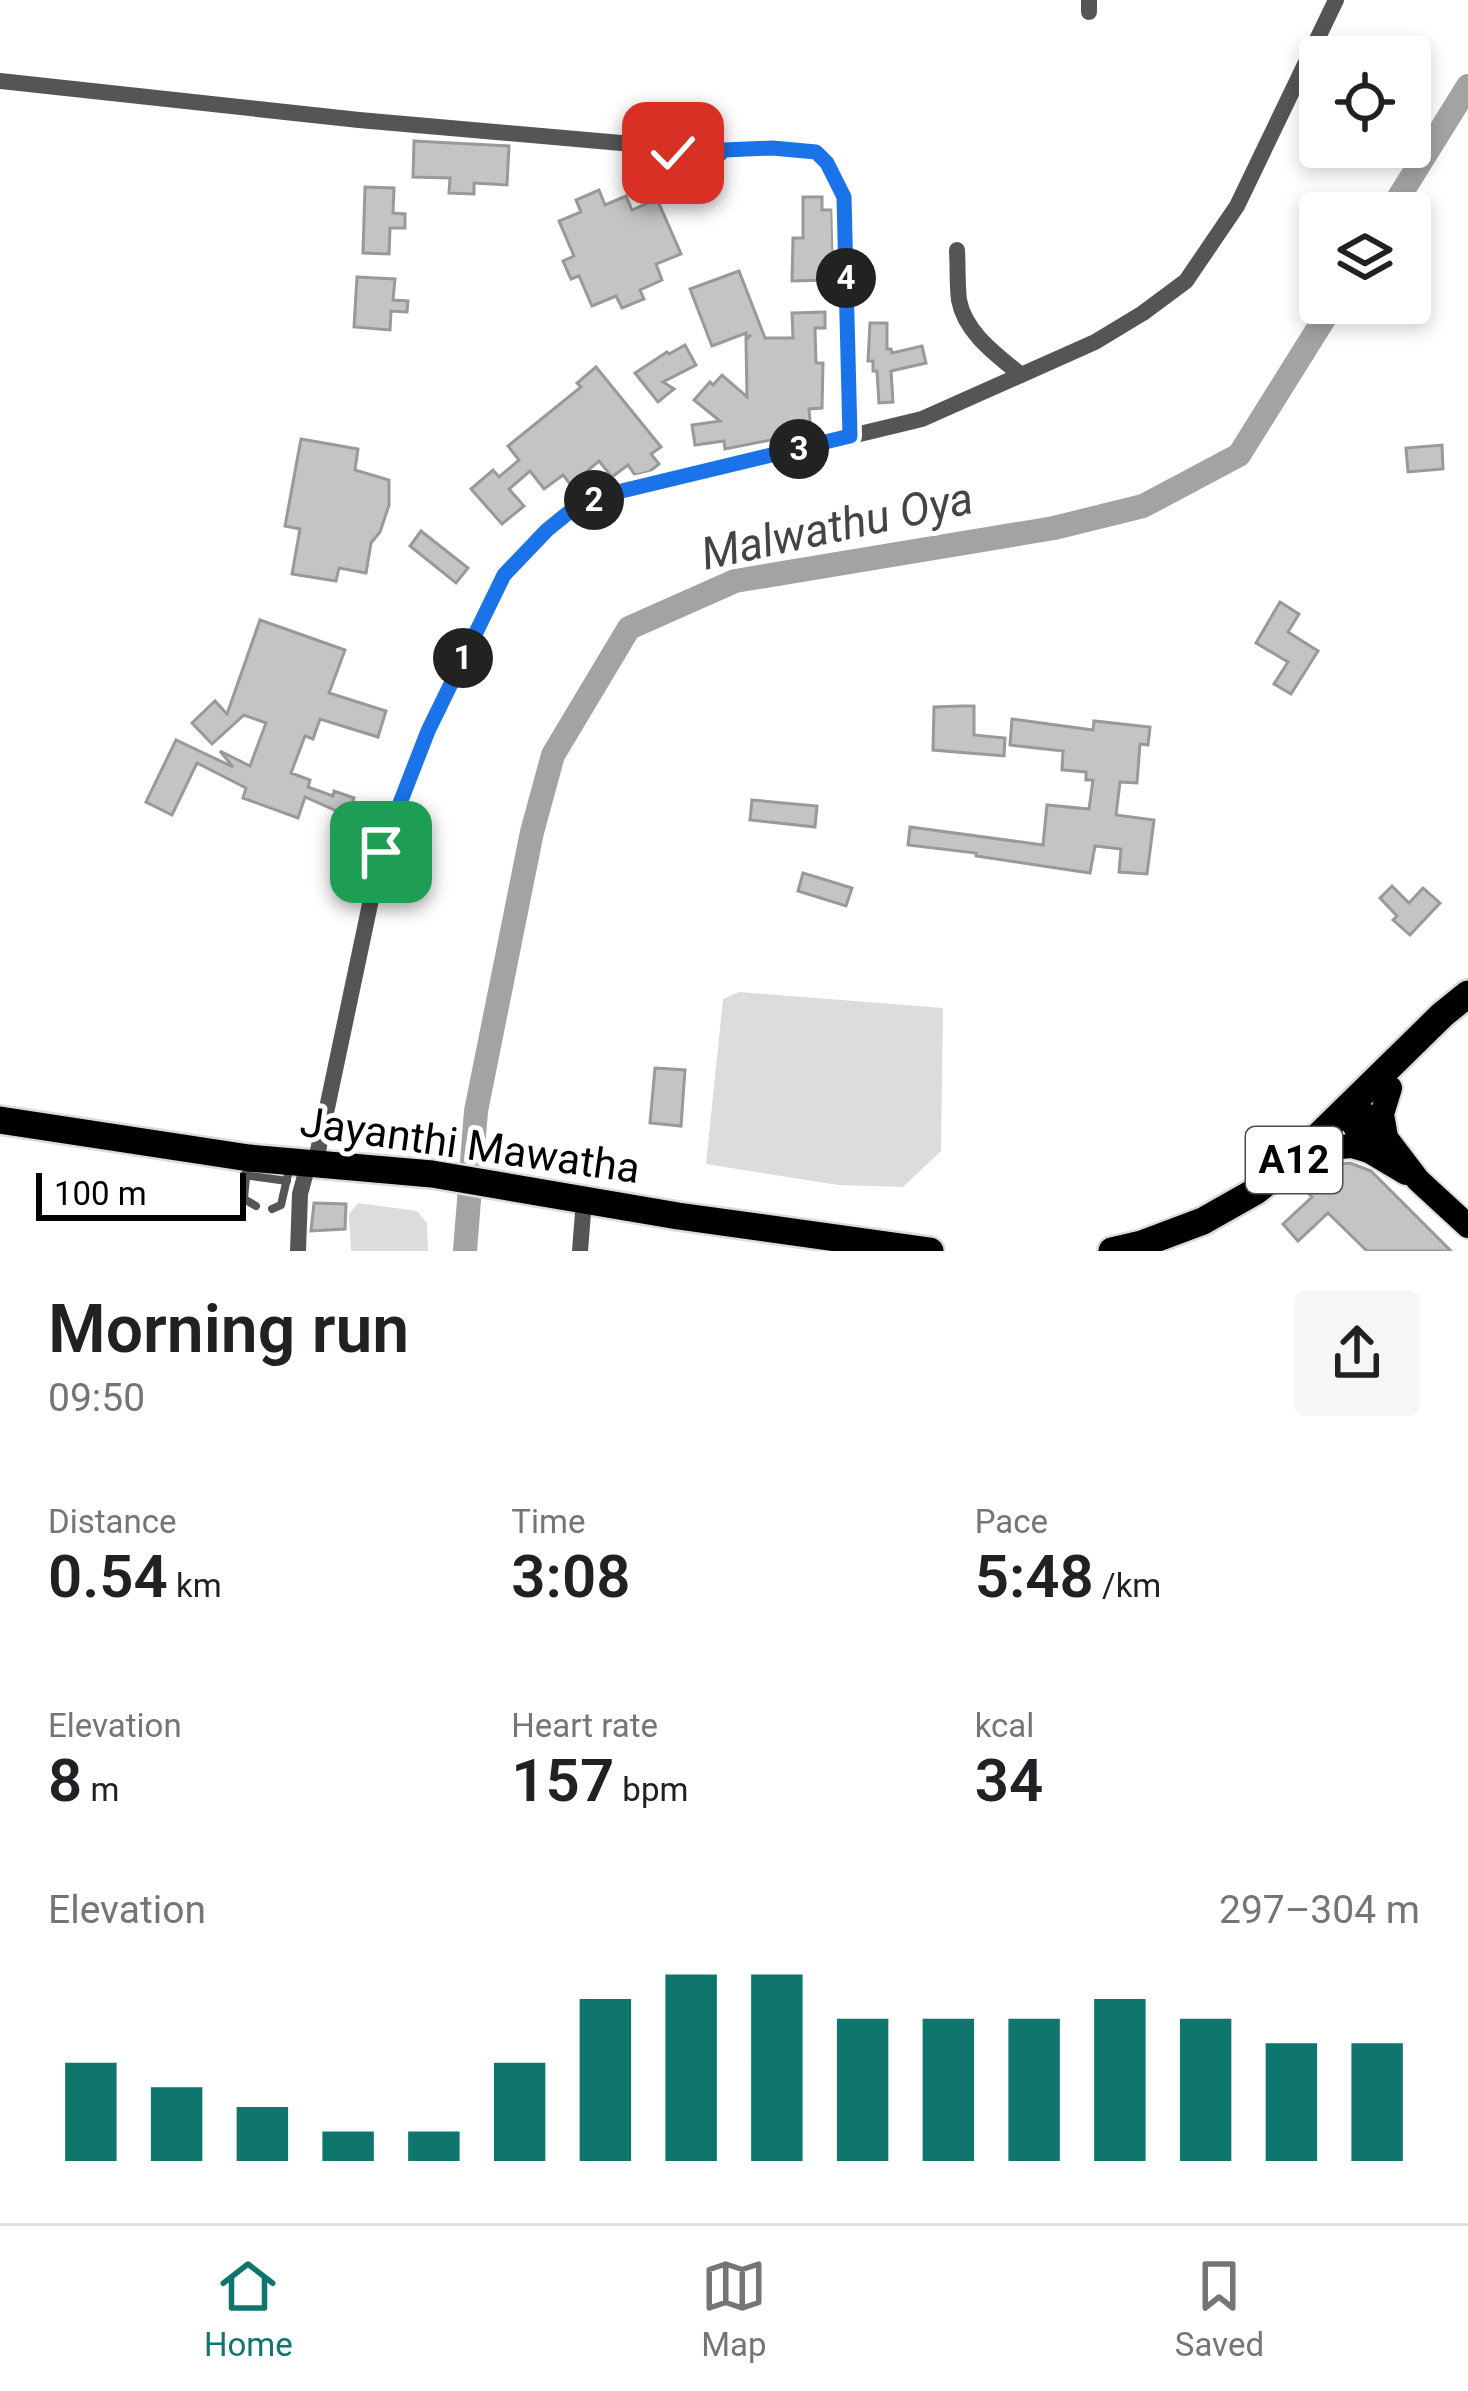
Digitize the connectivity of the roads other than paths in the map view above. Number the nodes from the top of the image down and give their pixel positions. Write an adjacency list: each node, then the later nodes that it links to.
1 (1336, 0): 4 (street)
2 (0, 81): 5 (street)
3 (957, 250): 4 (street)
4 (1021, 375): 5 (street)
5 (850, 436): 13 (street)
6 (1468, 998): 7 (highway, A12); 8 (highway, A12)
7 (1390, 1088): 8 (highway, A12); 10 (main road)
8 (1353, 1113): 10 (main road); 11 (highway, A12); 21 (highway, A12)
9 (0, 1120): 12 (highway, Jayanthi Mawatha)
10 (1378, 1144): 11 (main road); 17 (main road)
11 (1328, 1148): 22 (highway, A12)
12 (247, 1167): 13 (highway, Jayanthi Mawatha); 15 (lane)
13 (299, 1170): 14 (highway, Jayanthi Mawatha); 16 (lane); 18 (street)
14 (576, 1199): 19 (street); 20 (highway, Jayanthi Mawatha)
15 (256, 1206)
16 (272, 1209)
17 (1468, 1226)
18 (298, 1251)
19 (580, 1251)
20 (929, 1251)
21 (1112, 1251)
22 (1179, 1251)

